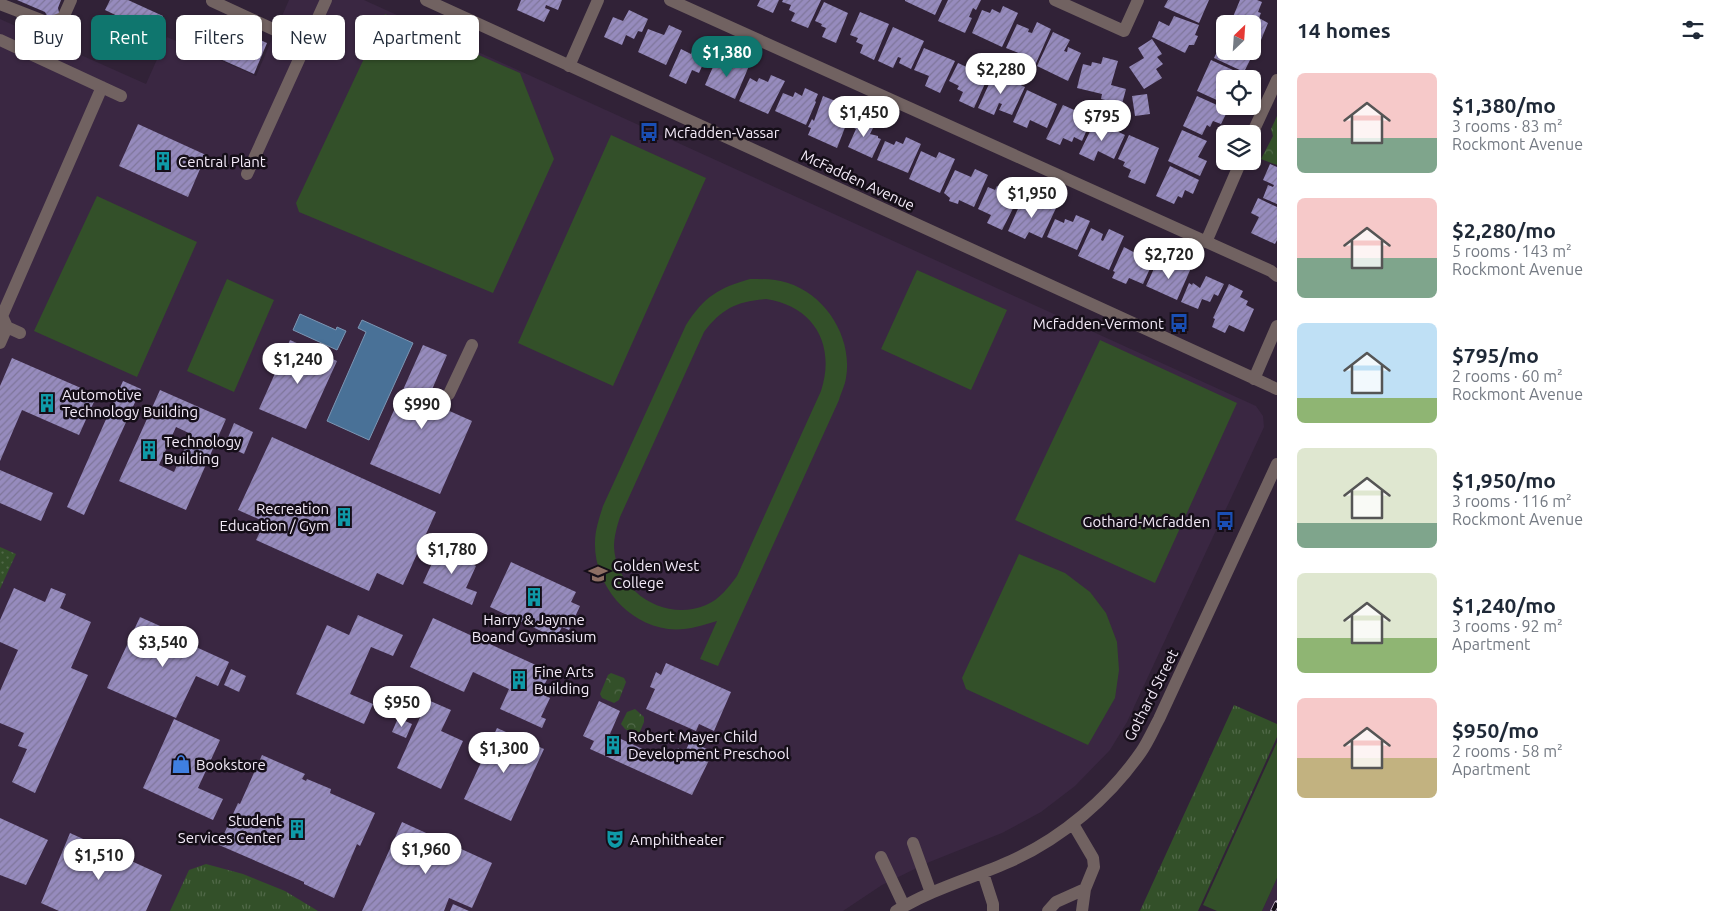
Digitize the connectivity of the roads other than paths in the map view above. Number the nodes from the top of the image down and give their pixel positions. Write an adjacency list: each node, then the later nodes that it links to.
1 (71, 0): 9 (street)
2 (326, 0): 10 (street)
3 (426, 0): 14 (street, McFadden Avenue)
4 (598, 0): 14 (street)
5 (670, 0): 21 (street)
6 (1055, 0): 7 (street)
7 (1138, 0)
8 (212, 1): 11 (street)
9 (0, 4)
10 (319, 15)
11 (272, 29)
12 (0, 40): 16 (street)
13 (298, 60): 20 (street)
14 (569, 66): 28 (street, McFadden Avenue)
15 (1277, 80): 18 (street)
16 (102, 87): 17 (street); 23 (street)
17 (121, 96)
18 (1256, 125)
19 (1237, 170): 21 (street)
20 (247, 174)
21 (1206, 242): 22 (street)
22 (1277, 276)
23 (3, 325): 25 (street); 26 (street)
24 (1277, 326): 28 (street)
25 (20, 333)
26 (0, 342)
27 (472, 345): 30 (street)
28 (1254, 378): 29 (street, McFadden Avenue)
29 (1277, 389)
30 (449, 394)
31 (1277, 464): 32 (street, Gothard Street)
32 (1073, 824): 35 (street, Gothard Street); 36 (street)
33 (913, 844): 37 (street)
34 (881, 857): 38 (street)
35 (983, 873): 37 (street, Gothard Street); 39 (street)
36 (1085, 889): 40 (street); 41 (street)
37 (931, 894): 38 (street, Gothard Street)
38 (900, 909)
39 (993, 911)
40 (1048, 911)
41 (1082, 911)

